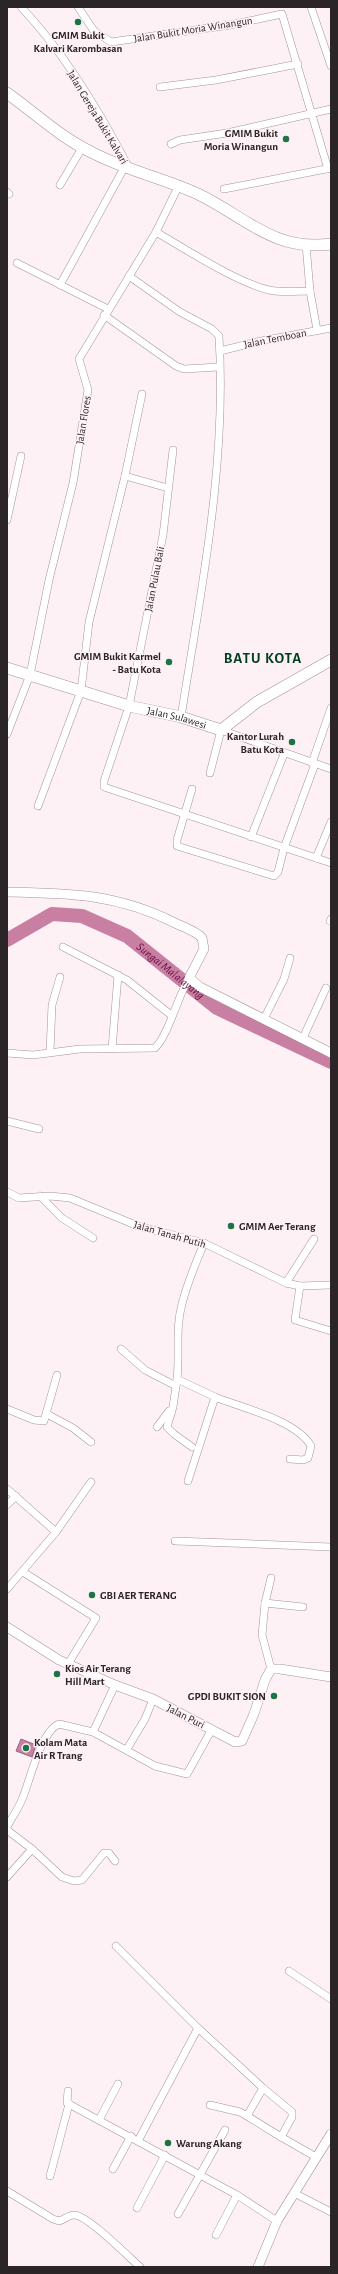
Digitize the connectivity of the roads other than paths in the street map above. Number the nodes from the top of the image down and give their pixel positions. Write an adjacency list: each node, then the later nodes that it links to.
1 (21, 7): 14 (street, Jalan Gereja Bukit Kalvari)
2 (78, 7): 4 (street, Jalan Bukit Moria Winangun)
3 (311, 7): 6 (street)
4 (281, 10): 5 (street, Jalan Bukit Moria Winangun)
5 (298, 64): 7 (street); 10 (street, Jalan Bukit Moria Winangun)
6 (331, 66)
7 (160, 87)
8 (7, 93): 12 (main road)
9 (331, 109): 10 (street)
10 (313, 114): 11 (street); 13 (street, Jalan Bukit Moria Winangun)
11 (171, 144)
12 (82, 148): 14 (main road); 15 (street)
13 (329, 168): 17 (street)
14 (127, 169): 16 (main road); 23 (street)
15 (60, 185)
16 (178, 187): 18 (street, Jalan Flores); 19 (main road)
17 (224, 189)
18 (156, 232): 22 (street, Jalan Flores); 24 (street)
19 (306, 244): 20 (main road); 24 (street)
20 (331, 244)
21 (17, 263): 23 (street)
22 (129, 276): 25 (street, Jalan Flores); 29 (street)
23 (60, 285): 25 (street)
24 (310, 291): 28 (street)
25 (108, 309): 26 (street, Jalan Flores)
26 (104, 316): 30 (street); 39 (street, Jalan Flores)
27 (331, 328): 28 (street, Jalan Temboan)
28 (317, 330): 29 (street, Jalan Temboan)
29 (220, 351): 30 (street)
30 (219, 368): 43 (street)
31 (142, 394): 34 (street)
32 (172, 450): 35 (street, Jalan Pulau Bali)
33 (21, 456): 36 (street)
34 (125, 476): 35 (street); 40 (street)
35 (168, 488): 41 (street, Jalan Pulau Bali)
36 (7, 520)
37 (331, 660): 44 (main road, Jalan Sulawesi)
38 (7, 668): 39 (main road, Jalan Sulawesi)
39 (30, 675): 40 (main road, Jalan Sulawesi); 45 (street, Jalan Flores)
40 (81, 691): 41 (main road, Jalan Sulawesi); 51 (street)
41 (129, 706): 43 (main road, Jalan Sulawesi); 52 (street, Jalan Pulau Bali)
42 (331, 708): 47 (street)
43 (181, 717): 44 (main road, Jalan Sulawesi)
44 (221, 730): 46 (street); 49 (street)
45 (7, 734)
46 (284, 754): 47 (street); 54 (street)
47 (313, 764): 48 (street); 55 (street)
48 (331, 770)
49 (210, 773)
50 (192, 789): 52 (street)
51 (38, 806)
52 (184, 815): 54 (street); 55 (street)
53 (331, 822): 56 (street)
54 (251, 838): 55 (street)
55 (284, 848): 56 (street)
56 (316, 858): 57 (street)
57 (331, 862)
58 (7, 892): 63 (street)
59 (63, 947): 61 (street)
60 (290, 958): 66 (street)
61 (118, 975): 65 (street); 68 (street)
62 (60, 977): 69 (street)
63 (188, 979): 65 (street); 66 (street)
64 (326, 988): 67 (street)
65 (171, 1015): 68 (street)
66 (264, 1019): 67 (street)
67 (303, 1038): 70 (street)
68 (112, 1049): 69 (street)
69 (50, 1052): 71 (street)
70 (331, 1053)
71 (7, 1054)
72 (7, 1121): 73 (street)
73 (39, 1129)
74 (7, 1192): 75 (street, Jalan Tanah Putih)
75 (40, 1196): 76 (street); 78 (street, Jalan Tanah Putih)
76 (93, 1238)
77 (314, 1239): 79 (street)
78 (204, 1242): 79 (street, Jalan Tanah Putih); 85 (street)
79 (286, 1283): 81 (street, Jalan Tanah Putih)
80 (331, 1285): 81 (street, Jalan Tanah Putih)
81 (300, 1286): 82 (street)
82 (331, 1330)
83 (121, 1349): 85 (street)
84 (57, 1375): 89 (street)
85 (176, 1382): 86 (street); 87 (street)
86 (215, 1397): 93 (street); 94 (street)
87 (173, 1407): 90 (street); 92 (street)
88 (7, 1409): 89 (street)
89 (47, 1414): 91 (street)
90 (157, 1427)
91 (91, 1442)
92 (192, 1447)
93 (290, 1459)
94 (188, 1481)
95 (91, 1482): 99 (street)
96 (7, 1489): 97 (street)
97 (16, 1496): 98 (street); 99 (street)
98 (7, 1505)
99 (56, 1532): 102 (street)
100 (174, 1541): 101 (street)
101 (331, 1547)
102 (23, 1572): 104 (street); 108 (street)
103 (271, 1578): 105 (street)
104 (7, 1589)
105 (265, 1603): 106 (street); 109 (street)
106 (303, 1607)
107 (7, 1627): 108 (street, Jalan Puri)
108 (68, 1664): 111 (street, Jalan Puri)
109 (271, 1669): 110 (street); 113 (street, Jalan Puri)
110 (331, 1677)
111 (115, 1685): 112 (street, Jalan Puri); 114 (street)
112 (153, 1699): 113 (street, Jalan Puri); 115 (street)
113 (212, 1729): 115 (street)
114 (93, 1732): 115 (street); 116 (street)
115 (127, 1749)
116 (7, 1827)
117 (7, 1830): 118 (street)
118 (32, 1849): 119 (street); 120 (street)
119 (114, 1861)
120 (7, 1877)
121 (116, 1946): 124 (street)
122 (289, 1971): 123 (street)
123 (331, 1999)
124 (198, 2028): 126 (street); 136 (street)
125 (118, 2084): 131 (street)
126 (263, 2088): 130 (street); 135 (street)
127 (68, 2091): 128 (street)
128 (69, 2104): 131 (street); 141 (street)
129 (210, 2106): 130 (street)
130 (247, 2116): 135 (street)
131 (99, 2120): 134 (street)
132 (225, 2130): 140 (street)
133 (331, 2134): 138 (street)
134 (131, 2136): 136 (street); 139 (street)
135 (281, 2137): 138 (street)
136 (138, 2141): 137 (street)
137 (165, 2155): 140 (street); 145 (street)
138 (316, 2157): 143 (street)
139 (113, 2169)
140 (200, 2175): 144 (street); 147 (street)
141 (50, 2176)
142 (7, 2191): 150 (street)
143 (294, 2193): 146 (street); 148 (street)
144 (237, 2195): 148 (street); 149 (street)
145 (137, 2208)
146 (331, 2212)
147 (178, 2214)
148 (277, 2221): 151 (street)
149 (216, 2235)
150 (140, 2267)
151 (258, 2267)

